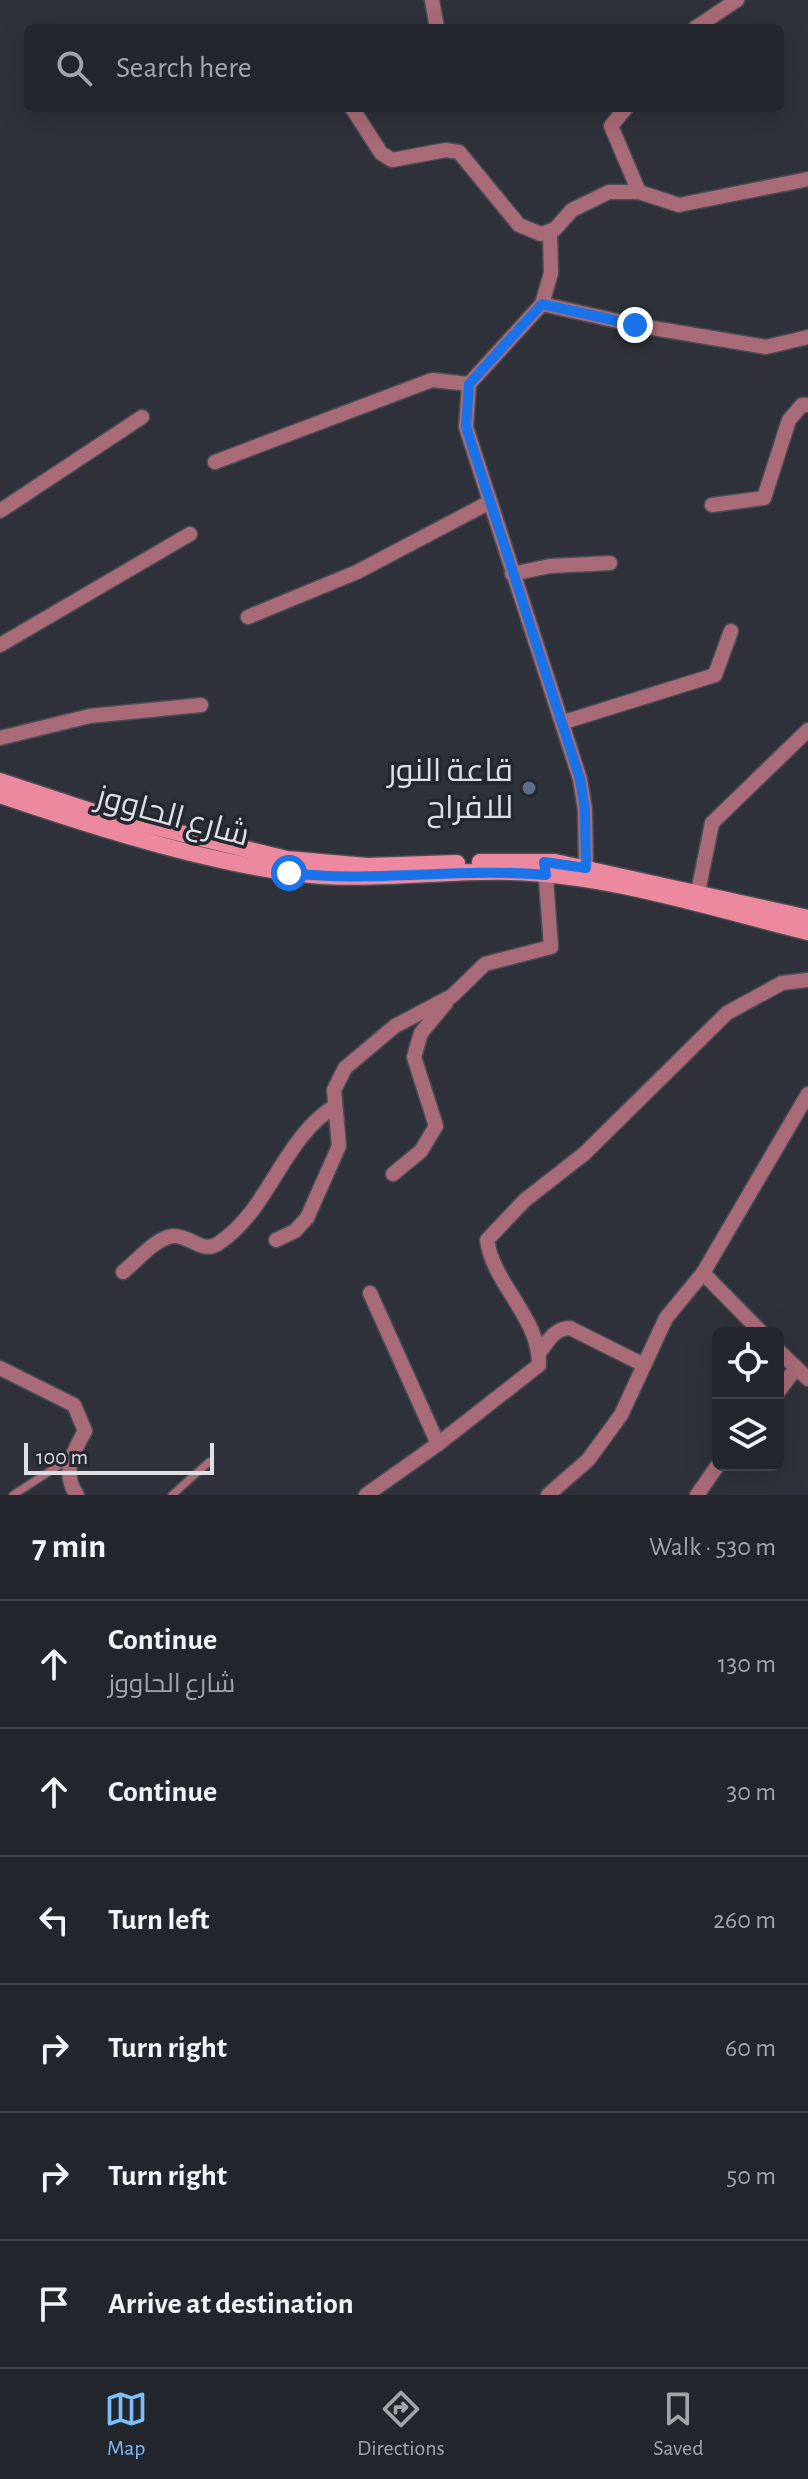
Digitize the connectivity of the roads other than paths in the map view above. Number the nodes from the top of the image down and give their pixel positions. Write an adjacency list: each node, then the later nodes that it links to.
1 (432, 0): 3 (street)
2 (737, 0): 4 (street)
3 (436, 24)
4 (701, 24)
5 (355, 112): 9 (street)
6 (623, 112): 8 (street)
7 (808, 179): 8 (street)
8 (639, 192): 9 (street)
9 (550, 232): 10 (street)
10 (542, 304): 11 (street); 12 (street)
11 (808, 337)
12 (469, 384): 15 (street); 16 (street)
13 (808, 405): 17 (street)
14 (142, 417): 18 (street)
15 (215, 462)
16 (488, 503): 21 (street); 22 (street)
17 (712, 505)
18 (0, 511)
19 (190, 534): 24 (street)
20 (610, 563): 21 (street)
21 (512, 574): 26 (street)
22 (248, 617)
23 (731, 631): 26 (street)
24 (0, 645)
25 (201, 705): 28 (street)
26 (564, 722): 31 (street)
27 (808, 730): 33 (street)
28 (0, 738)
29 (0, 781): 32 (main road)
30 (0, 795): 32 (main road, شارع الحاووز)
31 (586, 868): 32 (main road); 33 (main road)
32 (545, 869): 35 (main road, شارع الحاووز); 37 (street)
33 (698, 892): 34 (main road)
34 (808, 918)
35 (808, 932)
36 (808, 980): 46 (street)
37 (452, 996): 39 (street); 40 (street)
38 (808, 1094): 43 (street)
39 (335, 1106): 41 (street); 42 (street)
40 (393, 1174)
41 (276, 1240)
42 (123, 1272)
43 (703, 1273): 45 (street); 48 (street)
44 (370, 1293): 53 (street)
45 (756, 1327)
46 (539, 1353): 48 (street); 53 (street)
47 (784, 1356): 50 (street)
48 (644, 1365): 61 (street)
49 (0, 1368): 54 (street)
50 (796, 1368): 51 (street); 52 (street)
51 (808, 1379)
52 (784, 1384)
53 (438, 1444): 60 (street)
54 (70, 1457): 57 (lane); 58 (street)
55 (209, 1462): 59 (lane)
56 (714, 1471): 62 (street)
57 (13, 1495)
58 (77, 1495)
59 (172, 1495)
60 (366, 1495)
61 (548, 1495)
62 (697, 1495)

